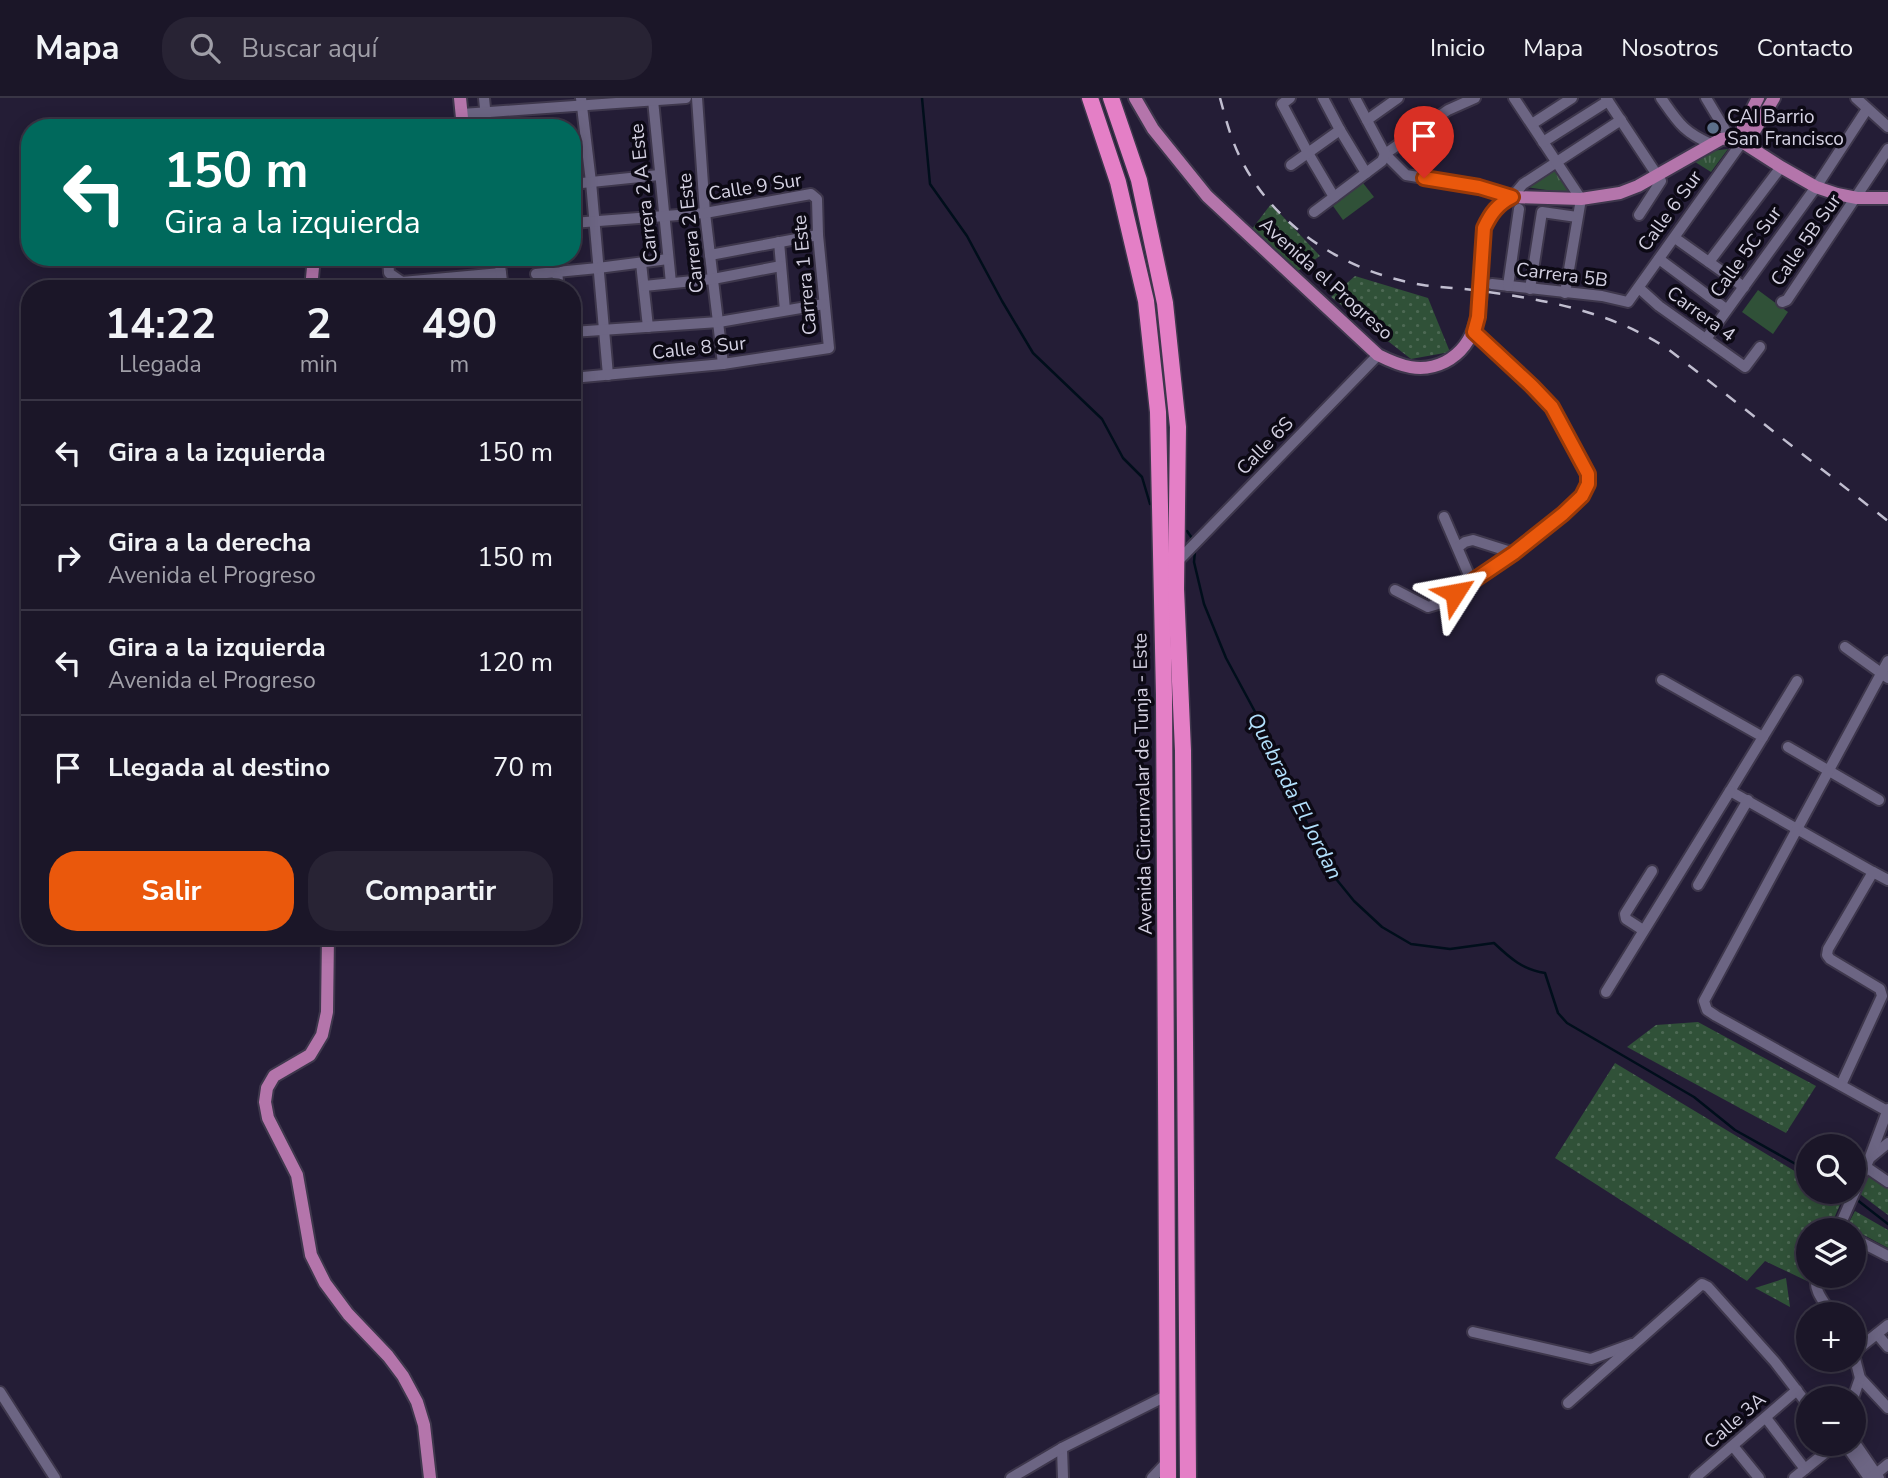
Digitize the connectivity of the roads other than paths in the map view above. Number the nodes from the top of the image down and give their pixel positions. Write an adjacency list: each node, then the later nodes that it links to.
1 (460, 98): 27 (main road)
2 (484, 98): 26 (street)
3 (686, 98): 18 (street)
4 (697, 98): 59 (street, Carrera 2 Este)
5 (1090, 98): 155 (highway, Avenida Circunvalar de Tunja - Este)
6 (1111, 98): 113 (highway, Avenida Circunvalar de Tunja - Este)
7 (1135, 98): 106 (main road, Avenida el Progreso)
8 (1322, 98): 35 (street)
9 (1355, 98): 31 (street)
10 (1398, 98): 31 (street)
11 (1475, 98): 22 (street)
12 (1572, 98): 33 (street)
13 (1661, 98): 38 (street)
14 (1706, 98): 36 (street)
15 (1758, 98): 36 (main road, Calle 6 Sur)
16 (1774, 98): 36 (main road, Calle 6 Sur)
17 (1856, 98): 24 (street)
18 (653, 100): 23 (street); 47 (street, Carrera 2 A Este)
19 (1520, 100): 33 (street)
20 (1607, 100): 32 (street); 37 (street)
21 (1286, 101): 40 (street)
22 (1462, 101): 41 (street)
23 (582, 102): 26 (street); 48 (street)
24 (1867, 109): 30 (street); 50 (street, Calle 5C Sur)
25 (1888, 109): 30 (street)
26 (486, 113): 28 (street); 29 (street)
27 (462, 119)
28 (468, 119)
29 (486, 119)
30 (1879, 119): 34 (street)
31 (1367, 120): 41 (street)
32 (1621, 120): 42 (street); 46 (street)
33 (1532, 124): 37 (street)
34 (1888, 127)
35 (1339, 130): 40 (street); 45 (street)
36 (1736, 140): 38 (main road); 44 (main road); 66 (street, Calle 6 Sur)
37 (1543, 142): 42 (street)
38 (1711, 144): 46 (main road)
39 (1888, 149): 53 (street, Calle 5B Sur)
40 (1308, 153): 43 (street); 51 (street)
41 (1385, 154): 45 (street); 52 (street)
42 (1557, 163): 52 (street); 56 (street)
43 (1291, 165)
44 (1781, 167): 50 (main road); 71 (street)
45 (1366, 173): 51 (street)
46 (1658, 173): 56 (main road); 60 (street)
47 (659, 175): 48 (street); 61 (street, Carrera 2 A Este)
48 (592, 182): 49 (street); 63 (street)
49 (581, 183)
50 (1816, 187): 53 (main road); 89 (street, Calle 5C Sur)
51 (1334, 197): 58 (street)
52 (1512, 197): 56 (main road); 102 (main road)
53 (1857, 198): 54 (main road); 94 (street, Calle 5B Sur)
54 (1888, 198)
55 (817, 199): 59 (street, Calle 9 Sur); 65 (street, Carrera 1 Este)
56 (1581, 199): 62 (street)
57 (1519, 209): 88 (street)
58 (1314, 212)
59 (705, 213): 61 (street, Calle 9 Sur); 68 (street, Carrera 2 Este)
60 (1639, 215)
61 (663, 216): 63 (street, Calle 9 Sur); 69 (street, Carrera 2 A Este)
62 (1577, 217): 91 (street); 92 (street)
63 (594, 221): 64 (street, Calle 9 Sur); 76 (street)
64 (581, 222)
65 (818, 235): 67 (street); 95 (street, Carrera 1 Este)
66 (1675, 238): 70 (street, Calle 6 Sur); 71 (street)
67 (779, 242): 68 (street); 75 (street)
68 (710, 254): 80 (street, Carrera 2 Este)
69 (668, 259): 72 (street); 85 (street, Carrera 2 A Este)
70 (1659, 259): 90 (street, Calle 6 Sur); 96 (street)
71 (1709, 262): 89 (street)
72 (642, 263): 76 (street); 87 (street)
73 (389, 266): 81 (street)
74 (500, 266): 78 (street)
75 (781, 266): 80 (street); 97 (street)
76 (598, 268): 77 (street); 100 (street)
77 (557, 272): 79 (street); 84 (street)
78 (501, 273): 82 (street); 83 (street)
79 (536, 274)
80 (713, 279): 85 (street); 98 (street, Carrera 2 Este)
81 (399, 280)
82 (472, 280)
83 (502, 280)
84 (558, 280)
85 (670, 283): 87 (street)
86 (1492, 284): 88 (street, Carrera 5B)
87 (644, 286): 99 (street)
88 (1508, 286): 91 (street, Carrera 5B)
89 (1744, 287): 96 (street, Calle 5C Sur)
90 (1639, 288): 93 (street, Calle 6 Sur); 103 (street, Carrera 4)
91 (1530, 289): 92 (street, Carrera 5B)
92 (1565, 293): 93 (street, Carrera 5B)
93 (1628, 302)
94 (1782, 302)
95 (824, 304): 97 (street); 105 (street, Carrera 1 Este)
96 (1726, 309): 103 (street, Calle 5C Sur)
97 (785, 310): 98 (street)
98 (719, 322): 99 (street); 107 (street, Carrera 2 Este)
99 (648, 327): 100 (street)
100 (605, 331): 101 (street); 108 (street)
101 (581, 332)
102 (1474, 332): 106 (main road, Avenida el Progreso); 112 (street)
103 (1706, 339): 104 (street, Carrera 4)
104 (1760, 347)
105 (829, 348): 107 (street, Calle 8 Sur)
106 (1378, 355): 113 (street, Calle 6S)
107 (723, 364): 108 (street, Calle 8 Sur)
108 (608, 374): 109 (street, Calle 8 Sur)
109 (581, 377)
110 (1444, 517): 111 (street)
111 (1458, 547): 112 (street); 114 (street)
112 (1514, 553): 114 (street)
113 (1177, 562): 175 (highway, Avenida Circunvalar de Tunja - Este)
114 (1472, 582): 115 (street)
115 (1395, 590)
116 (1845, 647): 118 (street)
117 (1888, 661): 118 (street)
118 (1884, 676): 123 (street)
119 (1662, 680): 121 (street)
120 (1797, 681): 121 (street)
121 (1763, 737): 124 (street)
122 (1788, 747): 123 (street)
123 (1828, 771): 126 (street); 127 (street)
124 (1730, 791): 125 (street); 132 (street)
125 (1748, 800): 127 (street); 131 (street)
126 (1879, 800)
127 (1797, 828): 129 (street); 135 (street)
128 (1652, 871): 132 (street)
129 (1873, 872): 130 (street); 135 (street)
130 (1888, 880)
131 (1698, 885)
132 (1643, 930): 134 (street)
133 (328, 945): 170 (main road)
134 (1606, 992)
135 (1840, 1085): 136 (street)
136 (1888, 1110): 138 (street)
137 (1888, 1143): 138 (street)
138 (1868, 1162): 139 (street); 140 (street)
139 (1866, 1167)
140 (1888, 1182)
141 (1866, 1245): 142 (street)
142 (1888, 1256)
143 (1888, 1325): 145 (street)
144 (1473, 1332): 146 (street)
145 (1877, 1334): 147 (street); 148 (street)
146 (1638, 1342): 152 (street); 156 (street)
147 (1866, 1342)
148 (1888, 1347)
149 (1859, 1372): 150 (street)
150 (1860, 1378): 151 (street); 157 (street)
151 (1857, 1386)
152 (1796, 1389)
153 (1796, 1391): 158 (street, Calle 3A)
154 (0, 1392): 169 (street)
155 (1168, 1395): 160 (street); 164 (highway, Avenida Circunvalar de Tunja - Este)
156 (1568, 1403)
157 (1888, 1408)
158 (1766, 1418): 159 (street, Calle 3A); 166 (street)
159 (1733, 1446): 167 (street, Calle 3A); 176 (street)
160 (1062, 1447): 171 (street); 172 (street)
161 (1821, 1456): 166 (street)
162 (1855, 1456): 168 (street)
163 (1862, 1456): 168 (street)
164 (1168, 1461): 173 (street); 174 (highway, Avenida Circunvalar de Tunja - Este)
165 (1888, 1464): 168 (street)
166 (1805, 1469): 177 (street)
167 (1703, 1475)
168 (1874, 1477)
169 (55, 1478)
170 (430, 1478)
171 (1011, 1478)
172 (1063, 1478)
173 (1152, 1478)
174 (1168, 1478)
175 (1188, 1478)
176 (1759, 1478)
177 (1794, 1478)

